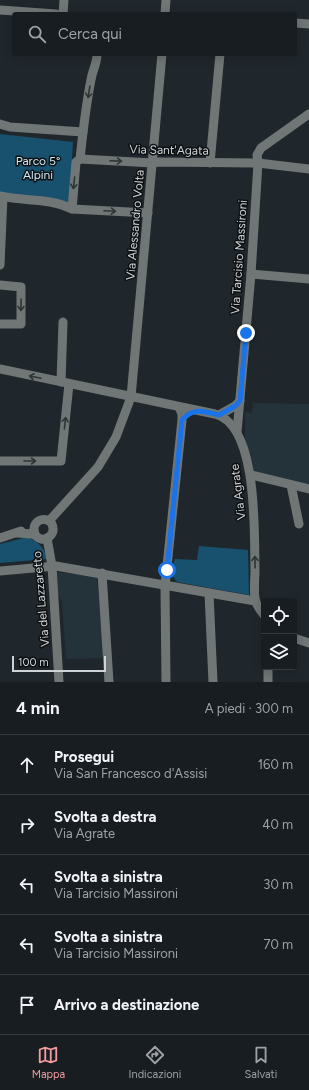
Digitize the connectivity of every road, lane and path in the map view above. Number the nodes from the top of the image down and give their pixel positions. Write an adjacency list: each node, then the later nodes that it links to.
1 (64, 0): 5 (street)
2 (166, 0): 6 (street)
3 (0, 10): 4 (street)
4 (28, 12)
5 (63, 12)
6 (166, 12)
7 (297, 23): 8 (street)
8 (309, 24)
9 (97, 56): 14 (street, one-way to 14)
10 (162, 56): 16 (street, Via Alessandro Volta)
11 (220, 56): 17 (street)
12 (309, 114): 18 (street, Via Tarcisio Massironi)
13 (0, 124): 14 (street)
14 (83, 132): 15 (street)
15 (80, 159): 16 (street, Via Sant'Agata, one-way to 16); 21 (street, one-way to 21)
16 (153, 163): 17 (street, Via Sant'Agata); 22 (street, Via Alessandro Volta)
17 (210, 163): 18 (street, Via Sant'Agata)
18 (258, 163): 19 (street, Via Sant'Agata); 24 (street, Via Tarcisio Massironi)
19 (309, 169)
20 (1, 196): 21 (street); 23 (street)
21 (72, 209): 22 (street, one-way to 22)
22 (148, 213): 31 (street, Via Alessandro Volta)
23 (0, 265)
24 (251, 274): 25 (street); 32 (street, Via Tarcisio Massironi)
25 (309, 279)
26 (0, 285): 28 (street, one-way to 28)
27 (63, 322): 30 (street)
28 (0, 324)
29 (0, 370): 30 (street, Via Agrate, one-way to 29)
30 (65, 383): 31 (street, Via Agrate); 38 (street, one-way to 30)
31 (131, 398): 33 (street, Via Agrate); 42 (street, Via Alessandro Volta)
32 (240, 401): 35 (street); 37 (street, Via Tarcisio Massironi)
33 (179, 407): 34 (street, Via Agrate); 36 (street)
34 (197, 410): 35 (street, Via Agrate); 36 (street)
35 (219, 415): 37 (street, Via Agrate)
36 (182, 420): 50 (street)
37 (237, 432): 39 (street, Via Agrate)
38 (0, 461)
39 (250, 475): 40 (street); 52 (street, Via Agrate, one-way to 39)
40 (291, 485): 41 (street); 43 (street)
41 (309, 489)
42 (49, 521): 44 (street); 46 (street)
43 (298, 524)
44 (35, 530): 45 (street); 46 (street)
45 (0, 538)
46 (47, 538): 47 (street, Via del Lazzaretto)
47 (52, 566): 48 (street); 49 (street); 57 (street, Via del Lazzaretto)
48 (0, 571)
49 (102, 573): 50 (street); 58 (street)
50 (165, 586): 51 (street); 59 (street)
51 (209, 594): 52 (street); 60 (street)
52 (255, 601): 53 (street)
53 (261, 610)
54 (297, 639): 55 (street)
55 (309, 643)
56 (268, 670): 61 (street)
57 (58, 682)
58 (109, 682)
59 (166, 682)
60 (213, 682)
61 (268, 682)

